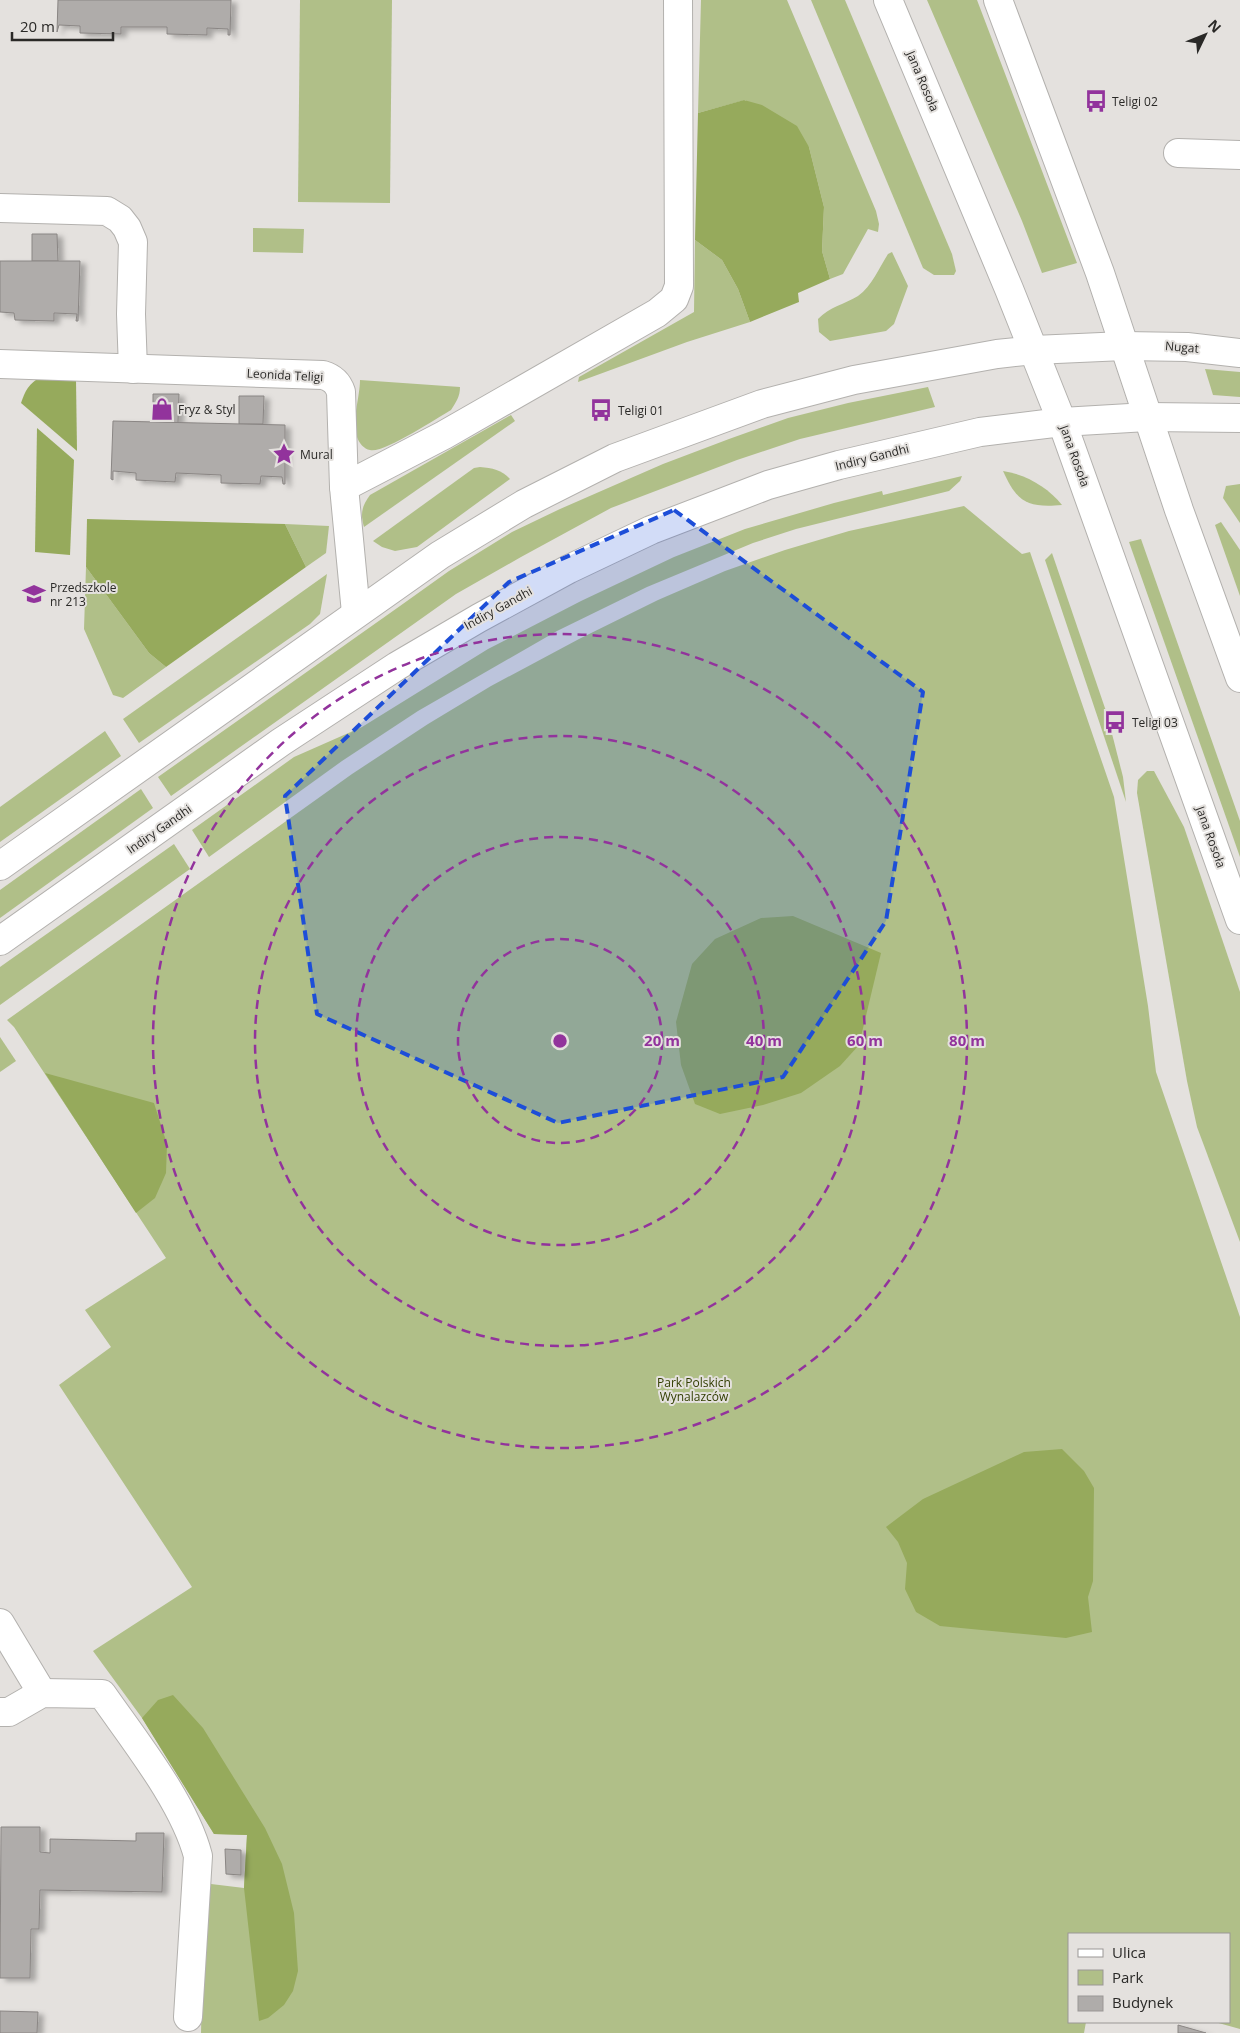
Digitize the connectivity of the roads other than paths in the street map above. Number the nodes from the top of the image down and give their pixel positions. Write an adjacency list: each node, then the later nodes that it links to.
1 (678, 0): 15 (street)
2 (888, 0): 8 (street, Jana Rosoła)
3 (998, 0): 7 (street)
4 (1178, 153): 5 (street)
5 (1240, 155)
6 (0, 208): 11 (street)
7 (1124, 346): 8 (street, Nugat); 9 (street, Nugat); 12 (street)
8 (1034, 350): 14 (street, Jana Rosoła); 16 (street)
9 (1240, 353)
10 (0, 364): 11 (street, Leonida Teligi)
11 (134, 369): 15 (street, Leonida Teligi)
12 (1147, 417): 13 (street); 14 (street, Indiry Gandhi); 17 (street)
13 (1240, 418)
14 (1062, 422): 19 (street, Jana Rosoła); 20 (street, Indiry Gandhi)
15 (344, 486): 16 (street, Leonida Teligi)
16 (356, 613): 18 (street)
17 (1240, 678)
18 (0, 866)
19 (1240, 920)
20 (0, 940)
21 (0, 1623): 22 (street)
22 (42, 1693): 23 (street); 24 (street)
23 (0, 1712)
24 (188, 2017)

